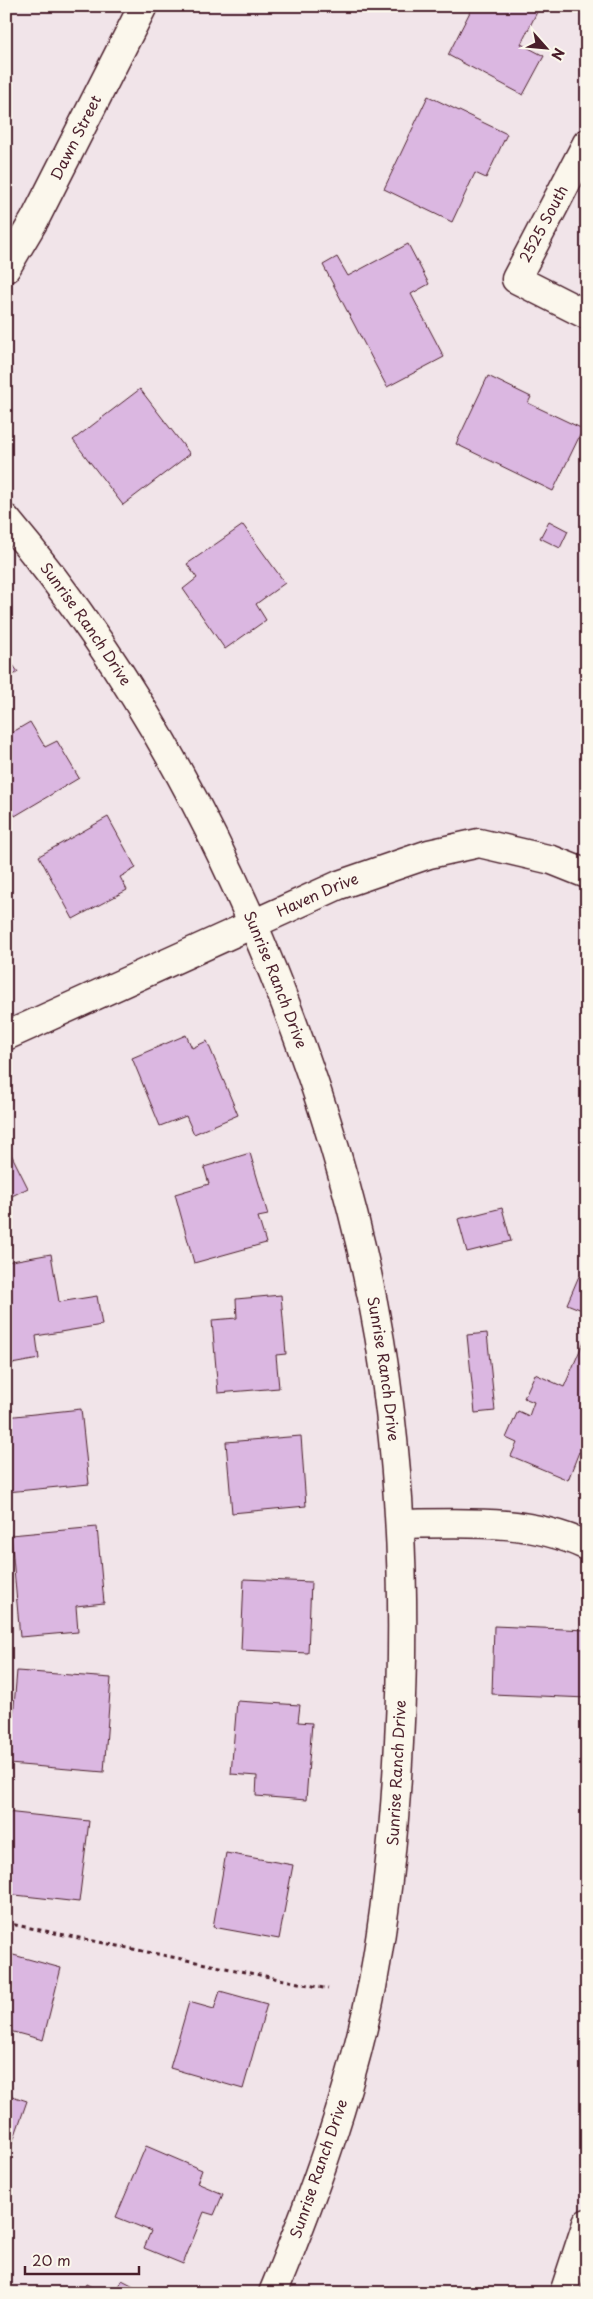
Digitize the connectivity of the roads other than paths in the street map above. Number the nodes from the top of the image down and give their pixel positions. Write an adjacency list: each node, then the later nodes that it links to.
1 (143, 6): 3 (street, Dawn Street)
2 (587, 143): 4 (street, 2525 South)
3 (6, 268)
4 (587, 315)
5 (6, 519): 7 (street, Sunrise Ranch Drive)
6 (587, 874): 7 (street, Haven Drive)
7 (253, 924): 8 (street, Haven Drive); 9 (street, Sunrise Ranch Drive)
8 (6, 1036)
9 (400, 1524): 10 (street); 12 (street, Sunrise Ranch Drive)
10 (587, 1546)
11 (587, 2223): 13 (street)
12 (273, 2293)
13 (564, 2293)

